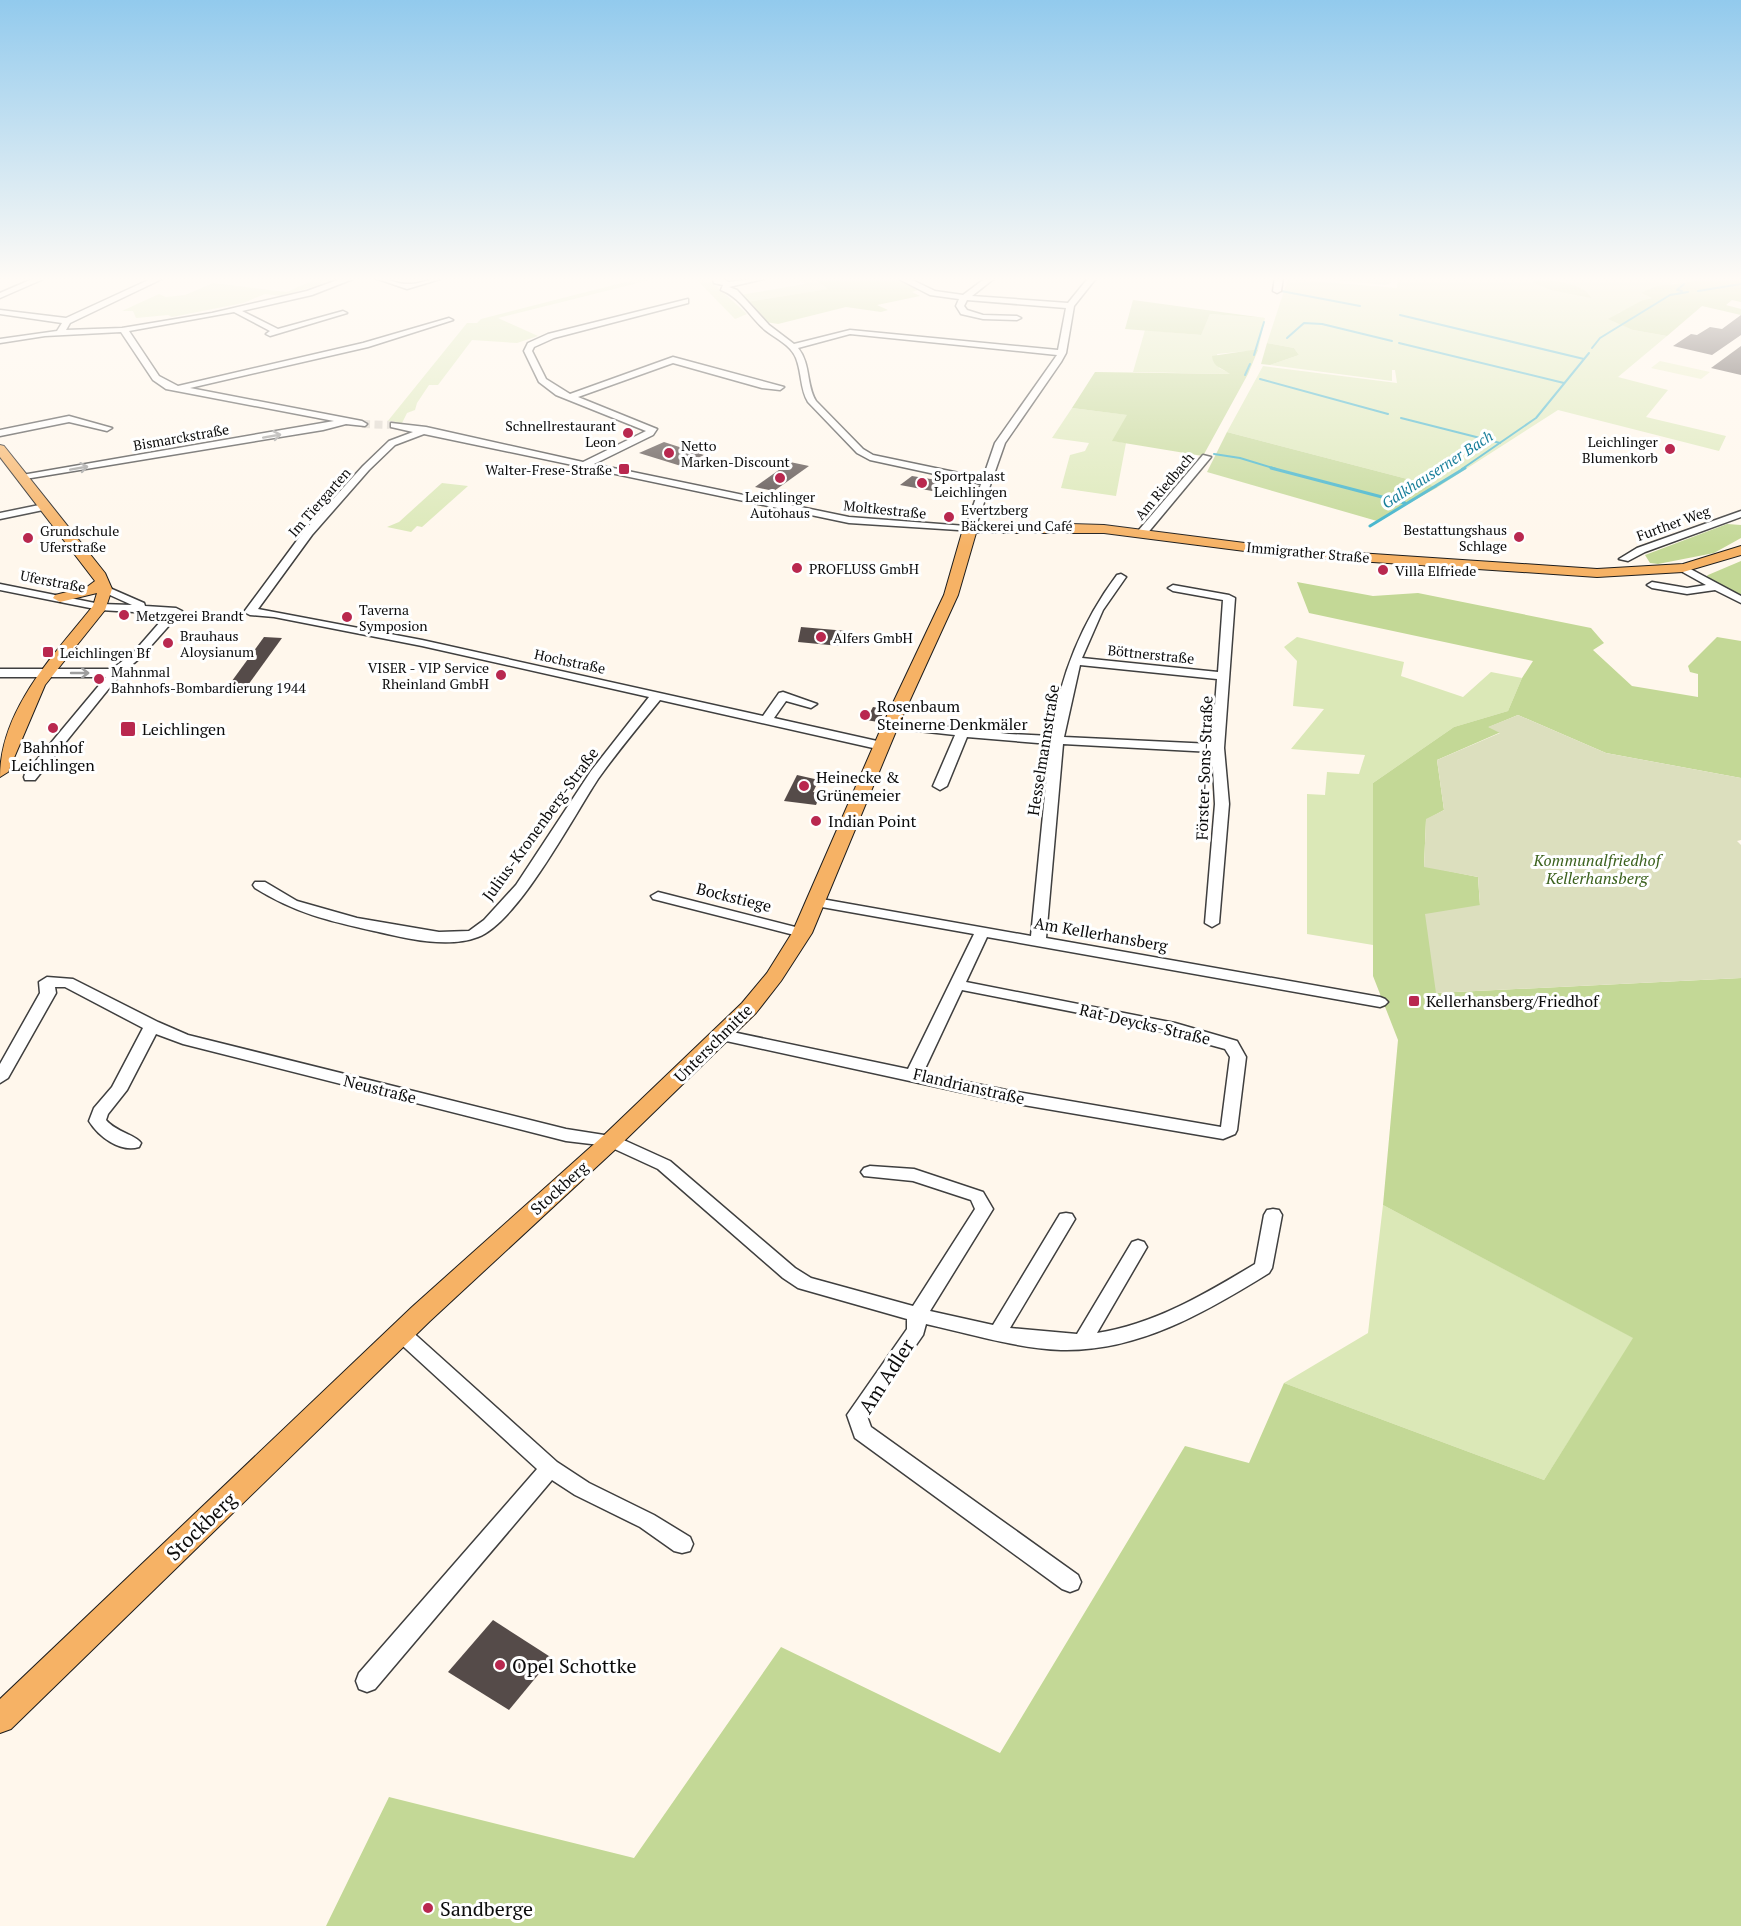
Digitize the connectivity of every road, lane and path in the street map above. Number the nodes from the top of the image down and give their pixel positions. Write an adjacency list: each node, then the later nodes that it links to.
1 (149, 367): 9 (street)
2 (272, 367): 9 (street)
3 (536, 367): 10 (street)
4 (654, 367): 10 (street)
5 (697, 367): 8 (street)
6 (803, 367): 21 (street)
7 (1052, 367): 21 (street)
8 (780, 387)
9 (177, 389): 11 (street)
10 (568, 398): 19 (street)
11 (344, 422): 12 (street); 20 (street, Bismarckstraße, one-way to 11)
12 (362, 424)
13 (394, 425): 15 (street, Moltkestraße)
14 (107, 428): 16 (street)
15 (426, 430): 19 (street, Moltkestraße); 40 (street, Im Tiergarten)
16 (0, 433)
17 (0, 449): 20 (main road)
18 (1206, 457): 26 (street, Am Riedbach)
19 (586, 464): 25 (street, Moltkestraße)
20 (22, 478): 22 (main road)
21 (987, 482): 25 (street)
22 (44, 507): 23 (street); 32 (main road)
23 (0, 516)
24 (1738, 517): 28 (street, Further Weg)
25 (970, 529): 26 (main road, Immigrather Straße); 49 (main road)
26 (1142, 532): 29 (main road, Immigrather Straße)
27 (1741, 550): 29 (main road, Immigrather Straße)
28 (1624, 559)
29 (1683, 568): 34 (street)
30 (1121, 577): 41 (street, Hesselmannstraße)
31 (1652, 585): 34 (street)
32 (104, 586): 36 (main road); 38 (main road); 39 (street)
33 (0, 587): 36 (street, Uferstraße)
34 (1714, 587): 37 (street)
35 (1173, 588): 45 (street, Förster-Sons-Straße)
36 (60, 598): 38 (street, Uferstraße)
37 (1741, 600)
38 (100, 607): 39 (street, Uferstraße); 43 (main road)
39 (176, 610): 44 (street)
40 (250, 612): 46 (street, Hochstraße)
41 (1075, 662): 45 (street, Böttnerstraße); 51 (street, Hesselmannstraße)
42 (0, 672): 43 (street)
43 (46, 673): 44 (street, one-way to 44); 54 (main road)
44 (115, 673): 55 (street)
45 (1224, 676): 53 (street, Förster-Sons-Straße)
46 (657, 695): 48 (street, Hochstraße); 57 (street, Julius-Kronenberg-Straße)
47 (811, 704): 48 (street)
48 (766, 720): 52 (street, Hochstraße)
49 (891, 724): 50 (street); 52 (main road)
50 (962, 734): 51 (street); 56 (street)
51 (1058, 741): 53 (street); 63 (street, Hesselmannstraße)
52 (882, 746): 59 (main road)
53 (1218, 748): 60 (street, Förster-Sons-Straße)
54 (0, 772)
55 (30, 777)
56 (940, 786)
57 (260, 885)
58 (658, 896): 62 (street, Bockstiege)
59 (816, 903): 61 (street, Am Kellerhansberg); 62 (main road, Unterschmitte)
60 (1212, 923)
61 (982, 932): 63 (street, Am Kellerhansberg); 64 (street)
62 (802, 933): 67 (main road, Unterschmitte)
63 (1038, 941): 65 (street, Am Kellerhansberg)
64 (959, 986): 68 (street); 70 (street, Rat-Deycks-Straße)
65 (1380, 1002)
66 (152, 1026): 69 (street, Neustraße); 71 (street, Neustraße); 72 (street)
67 (723, 1035): 68 (street, Flandrianstraße); 71 (main road, Unterschmitte)
68 (914, 1074): 70 (street, Flandrianstraße)
69 (0, 1078)
70 (1216, 1132)
71 (611, 1141): 77 (street, Am Adler); 78 (main road, Stockberg)
72 (133, 1143)
73 (870, 1172): 77 (street)
74 (1273, 1215): 80 (street)
75 (1066, 1219): 79 (street)
76 (1138, 1247): 80 (street)
77 (917, 1315): 79 (street); 83 (street, Am Adler)
78 (402, 1333): 81 (street); 85 (main road, Stockberg)
79 (997, 1334): 80 (street)
80 (1082, 1342)
81 (550, 1468): 82 (street); 84 (street)
82 (682, 1544)
83 (1070, 1582)
84 (367, 1681)
85 (0, 1719)

